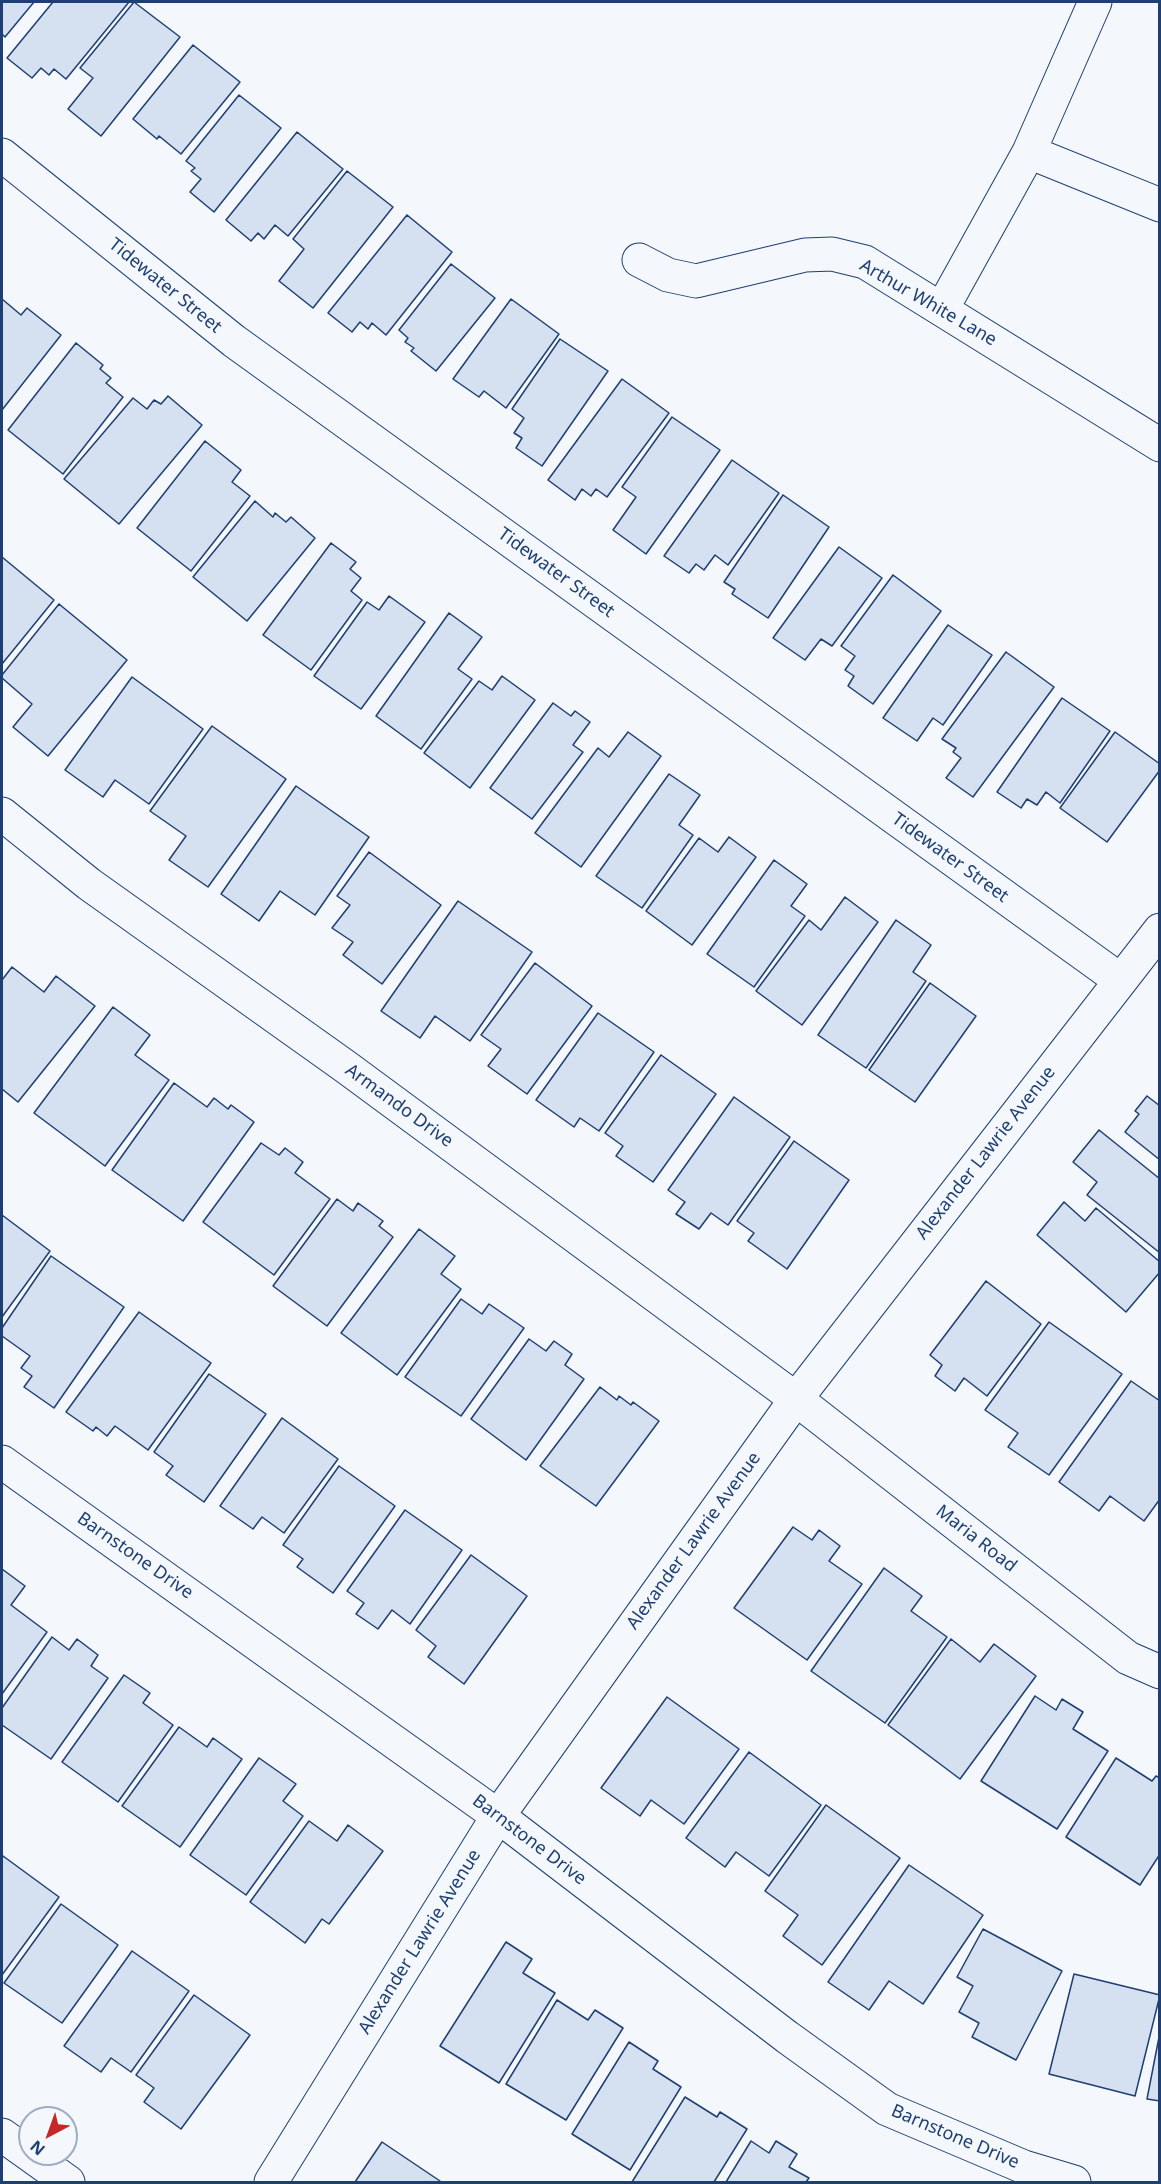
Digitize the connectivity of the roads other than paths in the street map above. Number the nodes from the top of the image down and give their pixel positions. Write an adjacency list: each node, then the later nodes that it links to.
1 (1095, 2): 2 (street)
2 (1029, 152): 4 (street); 6 (street)
3 (2, 155): 10 (street, Tidewater Street)
4 (1160, 205)
5 (639, 260): 6 (street, Arthur White Lane)
6 (942, 309): 7 (street, Arthur White Lane)
7 (1160, 445)
8 (2, 814): 11 (street, Armando Drive)
9 (1160, 930): 10 (street, Alexander Lawrie Avenue)
10 (1120, 980): 11 (street, Alexander Lawrie Avenue)
11 (796, 1399): 13 (street, Maria Road); 14 (street, Alexander Lawrie Avenue)
12 (2, 1461): 14 (street, Barnstone Drive)
13 (1160, 1672)
14 (498, 1815): 17 (street, Alexander Lawrie Avenue); 18 (street, Barnstone Drive)
15 (2, 2135): 16 (street)
16 (68, 2182)
17 (271, 2182)
18 (1074, 2182)

